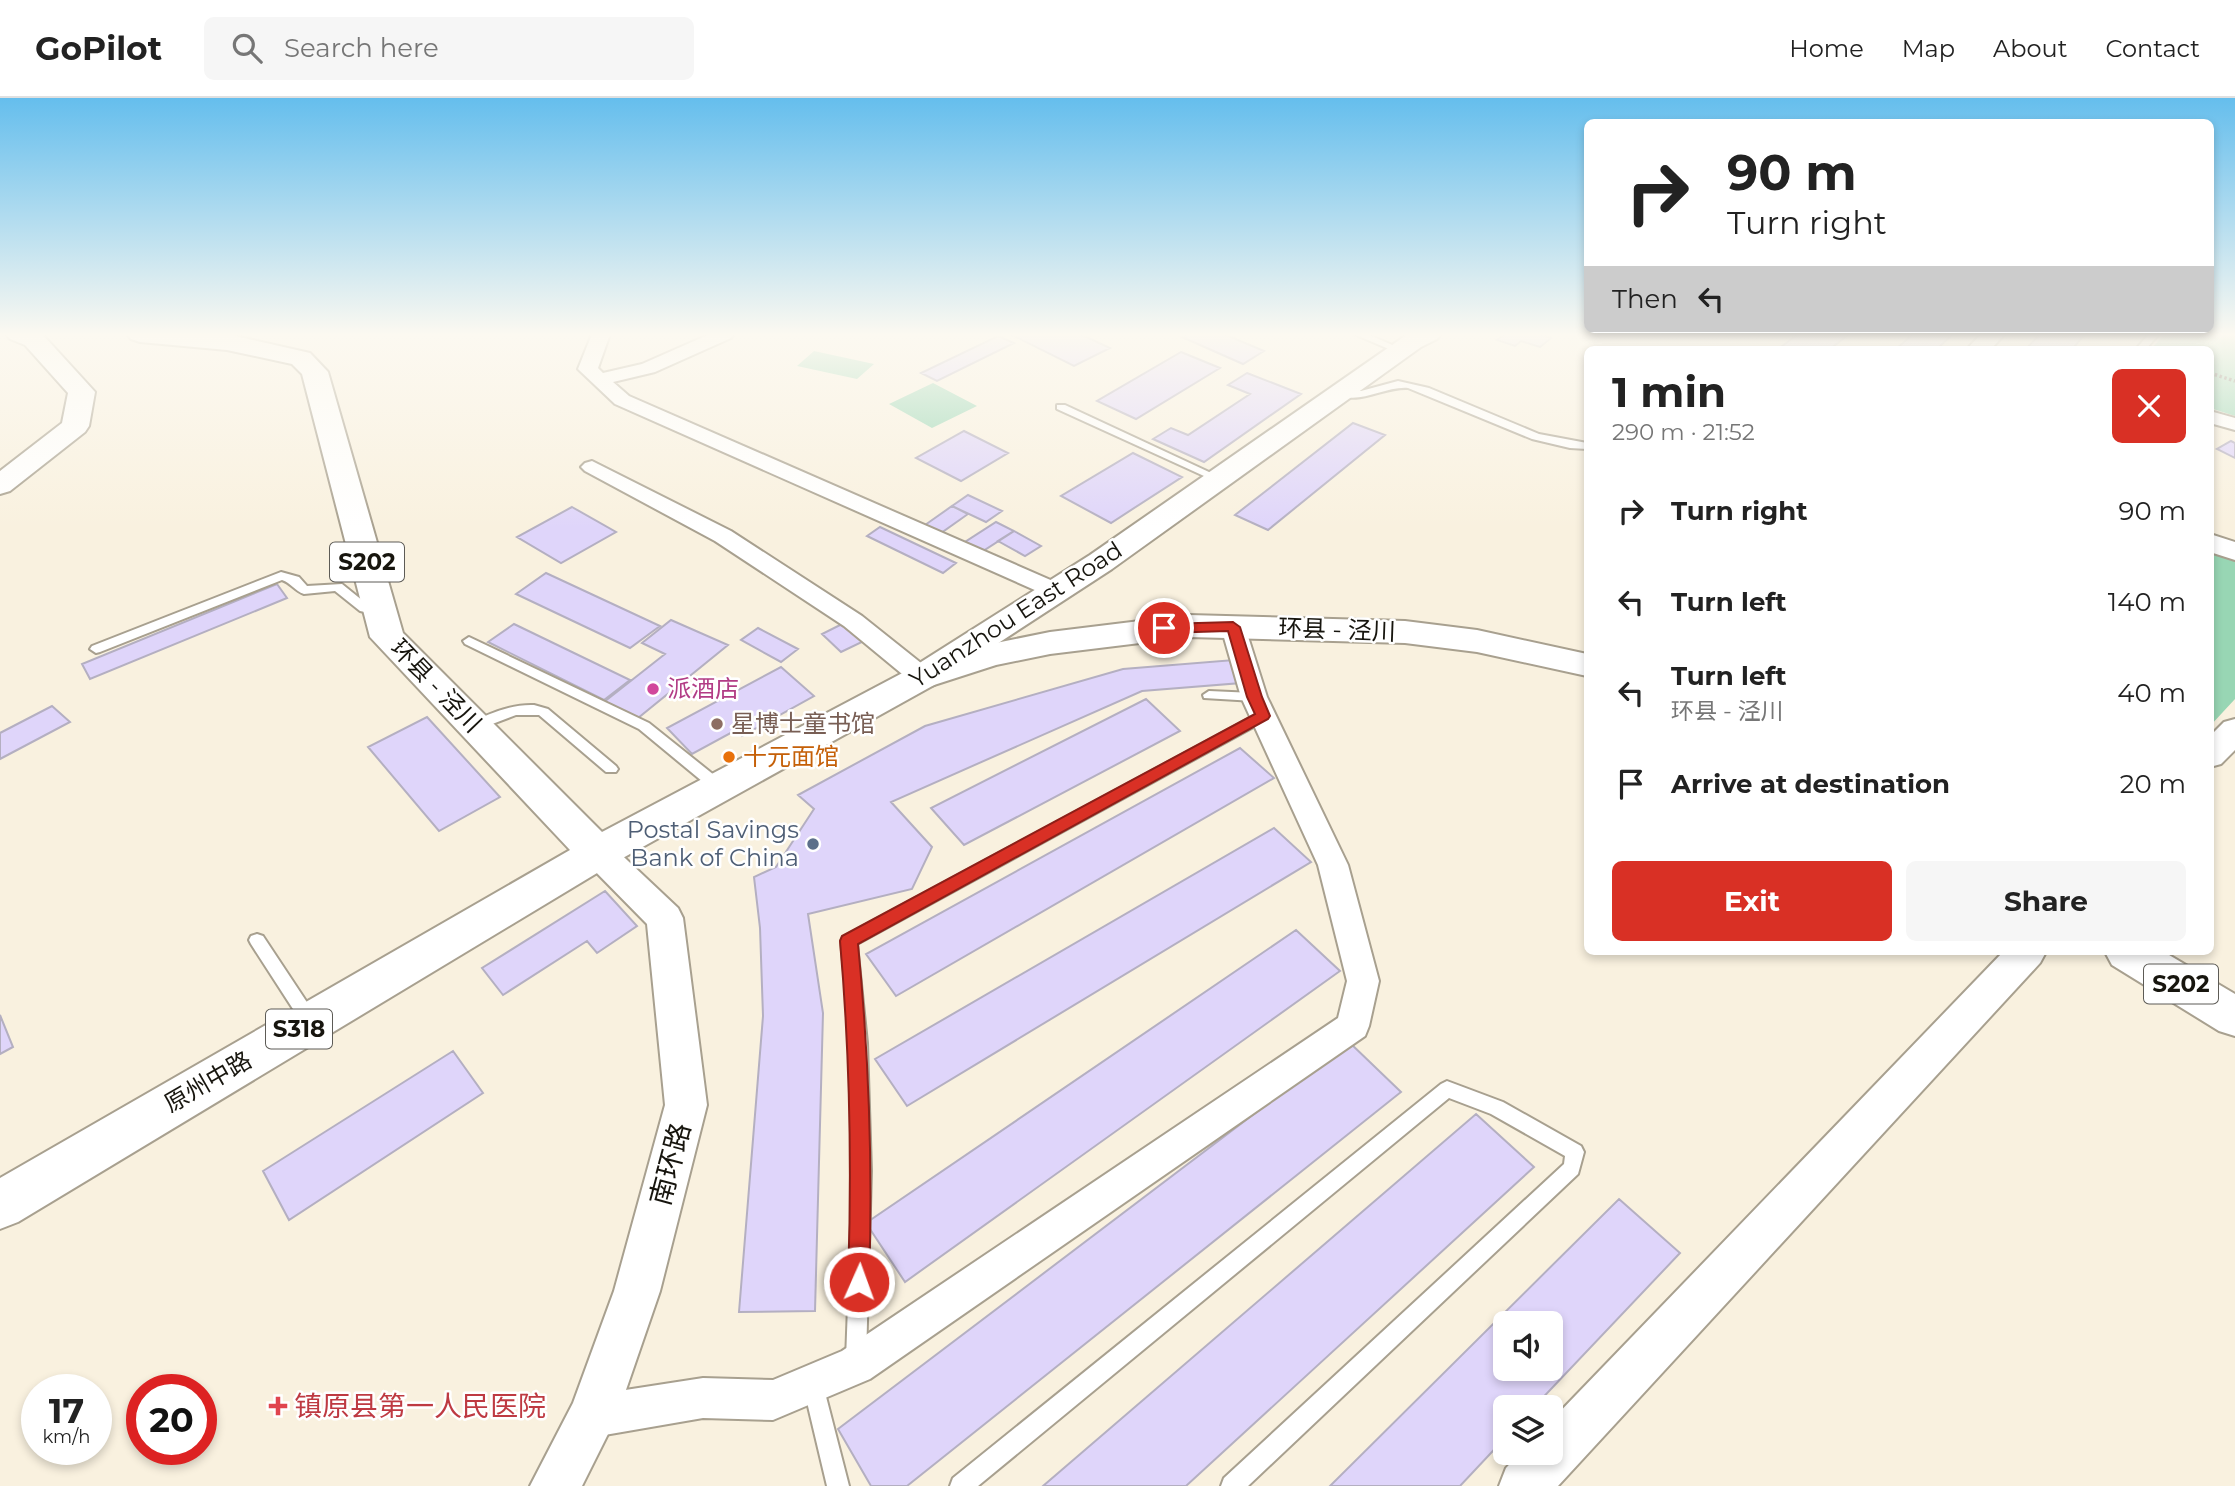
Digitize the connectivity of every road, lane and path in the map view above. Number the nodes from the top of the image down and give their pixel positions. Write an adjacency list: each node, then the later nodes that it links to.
1 (81, 399): 12 (main road)
2 (322, 399): 16 (main road, 环县 - 泾川 / S202)
3 (621, 399): 15 (street)
4 (1332, 399): 11 (main road, Yuanzhou East Road)
5 (1446, 399): 9 (lane)
6 (1061, 407): 11 (lane)
7 (2214, 418): 8 (street)
8 (2235, 424)
9 (1584, 445)
10 (592, 467): 21 (street)
11 (1219, 479): 15 (main road, Yuanzhou East Road)
12 (0, 485)
13 (2214, 544): 14 (street)
14 (2235, 552)
15 (1054, 590): 21 (main road, Yuanzhou East Road)
16 (380, 611): 19 (lane); 24 (main road, 环县 - 泾川 / S202)
17 (1233, 627): 20 (main road, 环县 - 泾川); 21 (main road, 环县 - 泾川); 23 (street)
18 (469, 641): 28 (lane)
19 (96, 649)
20 (1584, 664)
21 (922, 677): 28 (main road, Yuanzhou East Road)
22 (1209, 695): 23 (lane)
23 (1259, 706): 36 (lane); 36 (street)
24 (474, 726): 27 (lane); 29 (main road, 环县 - 泾川 / S202)
25 (2235, 730): 26 (street)
26 (2214, 752)
27 (611, 769)
28 (719, 787): 29 (main road, Yuanzhou East Road)
29 (598, 853): 34 (main road, 原州中路 / S318); 38 (street, 南环路)
30 (257, 940): 34 (lane)
31 (2024, 955): 43 (street)
32 (2132, 955): 33 (main road, S202)
33 (2235, 1017)
34 (311, 1022): 35 (main road, 原州中路 / S318)
35 (0, 1205)
36 (856, 1365): 37 (street)
37 (813, 1384): 38 (street); 40 (lane)
38 (593, 1416): 39 (street, 南环路)
39 (555, 1486)
40 (838, 1486)
41 (961, 1486): 42 (lane)
42 (1233, 1486)
43 (1524, 1486)

